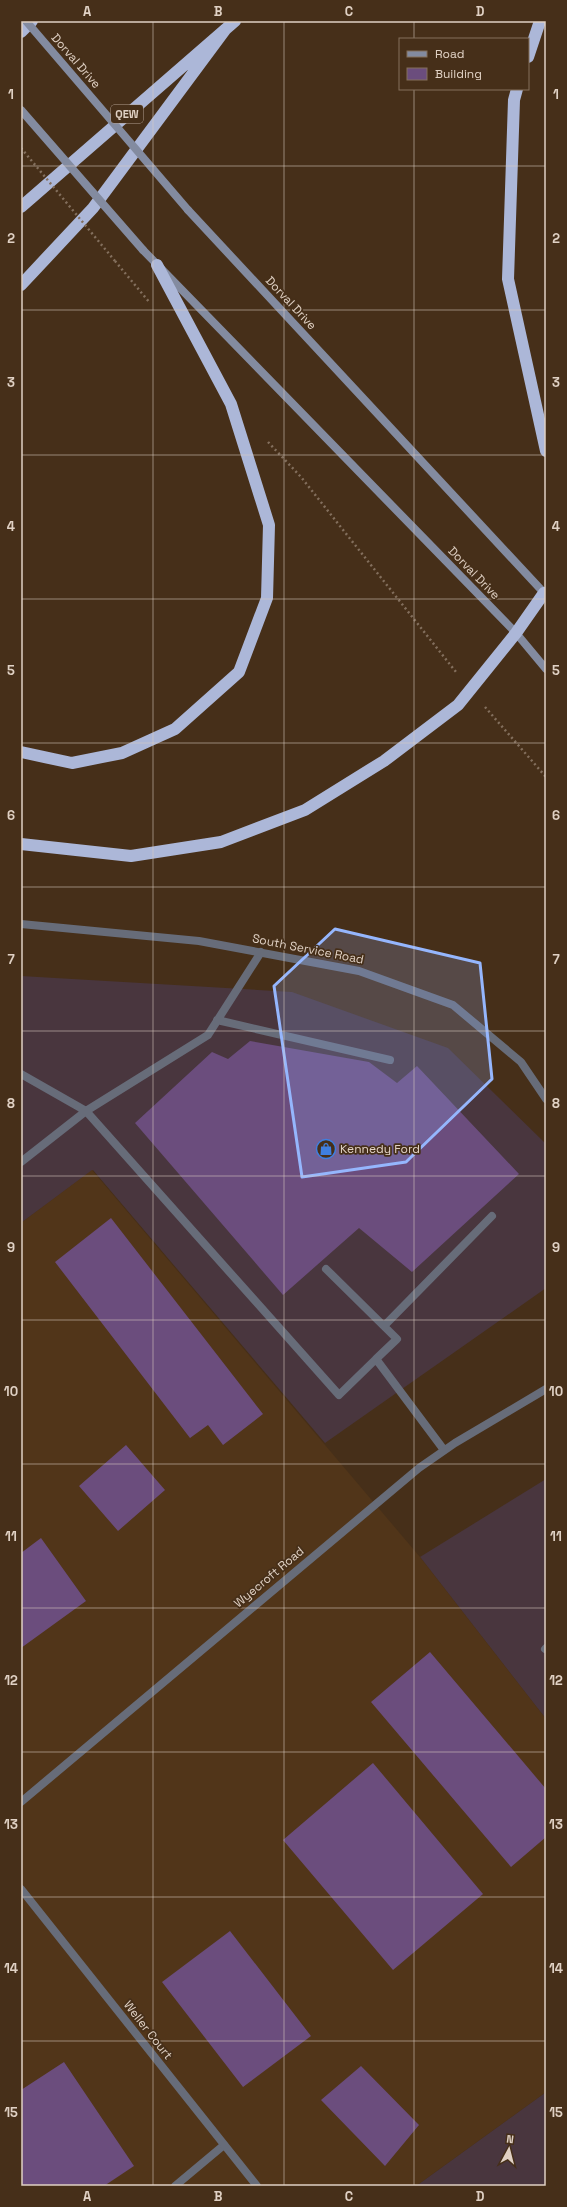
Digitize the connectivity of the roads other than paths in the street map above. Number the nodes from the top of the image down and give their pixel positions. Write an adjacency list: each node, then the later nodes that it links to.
1 (26, 21): 14 (main road, Dorval Drive, bridge)
2 (32, 21): 6 (highway)
3 (234, 21): 5 (highway, QEW)
4 (540, 21): 7 (highway)
5 (225, 30): 10 (highway, QEW); 12 (highway)
6 (21, 32)
7 (529, 54)
8 (518, 90): 13 (highway)
9 (21, 110): 11 (main road, Dorval Drive, bridge)
10 (21, 207)
11 (157, 265): 15 (main road, Dorval Drive); 17 (highway)
12 (21, 285)
13 (546, 451)
14 (545, 594): 15 (highway)
15 (516, 633): 16 (main road, Dorval Drive); 18 (highway)
16 (546, 669)
17 (21, 752)
18 (21, 844)
19 (21, 924): 20 (street, South Service Road)
20 (261, 952): 21 (street); 24 (street, South Service Road)
21 (217, 1020): 22 (street); 25 (street)
22 (390, 1060)
23 (21, 1074): 25 (street)
24 (546, 1099)
25 (86, 1111): 26 (street); 30 (street)
26 (21, 1162)
27 (492, 1216): 29 (street)
28 (326, 1269): 29 (street)
29 (385, 1325): 30 (street)
30 (376, 1359): 32 (street)
31 (546, 1389): 32 (street, Wyecroft Road)
32 (444, 1450): 33 (street, Wyecroft Road)
33 (21, 1802)
34 (21, 1889): 35 (street, Weller Court)
35 (224, 2145): 36 (street); 37 (street, Weller Court)
36 (175, 2186)
37 (257, 2186)

